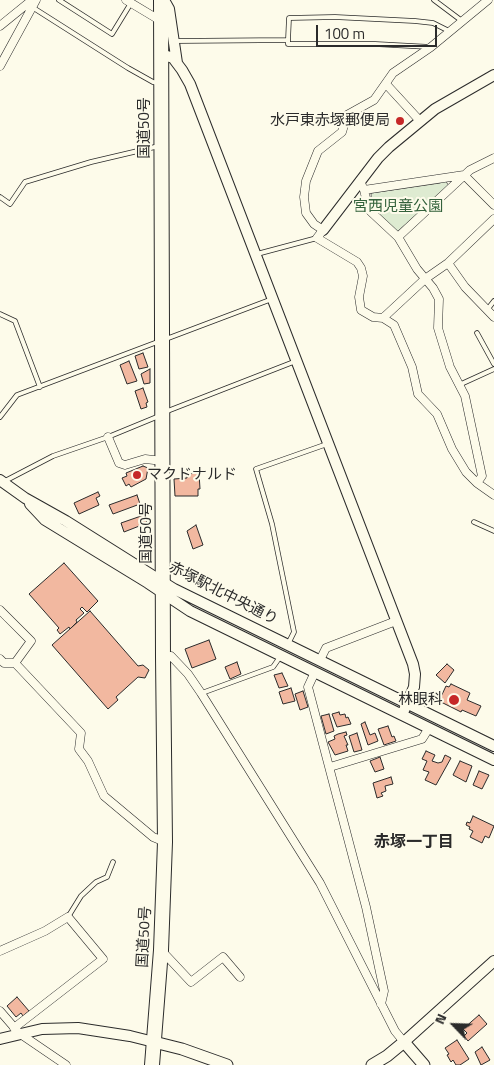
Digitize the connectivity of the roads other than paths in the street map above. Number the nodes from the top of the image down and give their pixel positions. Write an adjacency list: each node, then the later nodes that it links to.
1 (59, 0): 6 (lane)
2 (163, 0): 7 (highway, 国道50号); 12 (street)
3 (434, 0): 8 (lane)
4 (488, 0): 8 (street)
5 (34, 1): 9 (street); 15 (street); 18 (lane)
6 (128, 1): 7 (street)
7 (161, 21): 14 (highway, 国道50号)
8 (462, 21): 10 (street)
9 (0, 26)
10 (449, 31): 11 (lane); 13 (street)
11 (288, 40): 12 (lane); 13 (lane)
12 (175, 41): 16 (street)
13 (432, 47): 19 (street)
14 (161, 54): 16 (street); 18 (highway, 国道50号)
15 (0, 66)
16 (180, 66): 18 (street); 30 (street)
17 (494, 76): 20 (street)
18 (161, 81): 21 (highway, 国道50号)
19 (386, 84): 20 (street); 28 (street)
20 (420, 121): 24 (street)
21 (161, 146): 25 (lane); 40 (highway, 国道50号)
22 (494, 158): 23 (street)
23 (464, 175): 24 (street); 26 (street); 29 (street)
24 (362, 186): 28 (street); 29 (street)
25 (0, 197)
26 (494, 205)
27 (494, 219): 31 (street)
28 (320, 235): 30 (lane); 38 (street)
29 (398, 237): 32 (street)
30 (255, 254): 33 (street)
31 (448, 263): 32 (street); 35 (street)
32 (425, 279): 38 (street); 44 (street)
33 (272, 298): 40 (lane); 41 (street)
34 (494, 301): 35 (lane)
35 (487, 310): 37 (street)
36 (0, 314): 45 (lane)
37 (494, 317)
38 (383, 318): 52 (street)
39 (477, 333): 42 (lane)
40 (162, 340): 45 (lane); 46 (highway, 国道50号)
41 (296, 361): 46 (lane); 49 (street)
42 (494, 364)
43 (494, 369): 44 (lane)
44 (459, 385): 52 (street)
45 (40, 387): 47 (lane)
46 (162, 413): 48 (lane); 50 (highway, 国道50号)
47 (0, 417)
48 (108, 437): 50 (street); 51 (lane)
49 (327, 444): 58 (street); 59 (lane)
50 (163, 462): 56 (highway, 国道50号)
51 (1, 482): 56 (street, 赤塚駅北中央通り)
52 (477, 483): 53 (street)
53 (494, 495)
54 (474, 522): 55 (lane)
55 (494, 531)
56 (163, 588): 59 (street, 赤塚駅北中央通り); 60 (street, 赤塚駅北中央通り); 61 (highway, 国道50号)
57 (0, 610): 64 (street)
58 (396, 621): 63 (street); 67 (street)
59 (288, 644): 60 (street); 63 (street, 赤塚駅北中央通り)
60 (281, 655): 65 (street, 赤塚駅北中央通り); 66 (lane)
61 (163, 657): 66 (street); 73 (highway, 国道50号)
62 (0, 659): 64 (street)
63 (320, 660): 67 (street, 赤塚駅北中央通り)
64 (14, 663): 73 (street)
65 (315, 672): 68 (street, 赤塚駅北中央通り); 72 (street)
66 (201, 693): 80 (street)
67 (407, 703): 68 (street); 70 (street, 赤塚駅北中央通り)
68 (402, 715): 69 (street, 赤塚駅北中央通り)
69 (429, 728): 71 (street, 赤塚駅北中央通り); 72 (street)
70 (494, 746)
71 (494, 760)
72 (330, 767): 80 (street)
73 (165, 842): 76 (highway, 国道50号)
74 (113, 862): 75 (lane)
75 (68, 917): 77 (street); 82 (street)
76 (161, 950): 79 (street); 84 (highway, 国道50号)
77 (0, 951)
78 (494, 960): 85 (street)
79 (240, 977)
80 (381, 1004): 85 (street)
81 (0, 1011): 82 (street)
82 (17, 1031): 83 (street); 84 (street); 86 (street)
83 (0, 1039)
84 (154, 1042): 87 (highway, 国道50号); 88 (main road)
85 (404, 1042): 89 (main road); 90 (main road)
86 (66, 1065)
87 (152, 1065)
88 (227, 1065)
89 (372, 1065)
90 (424, 1065)

